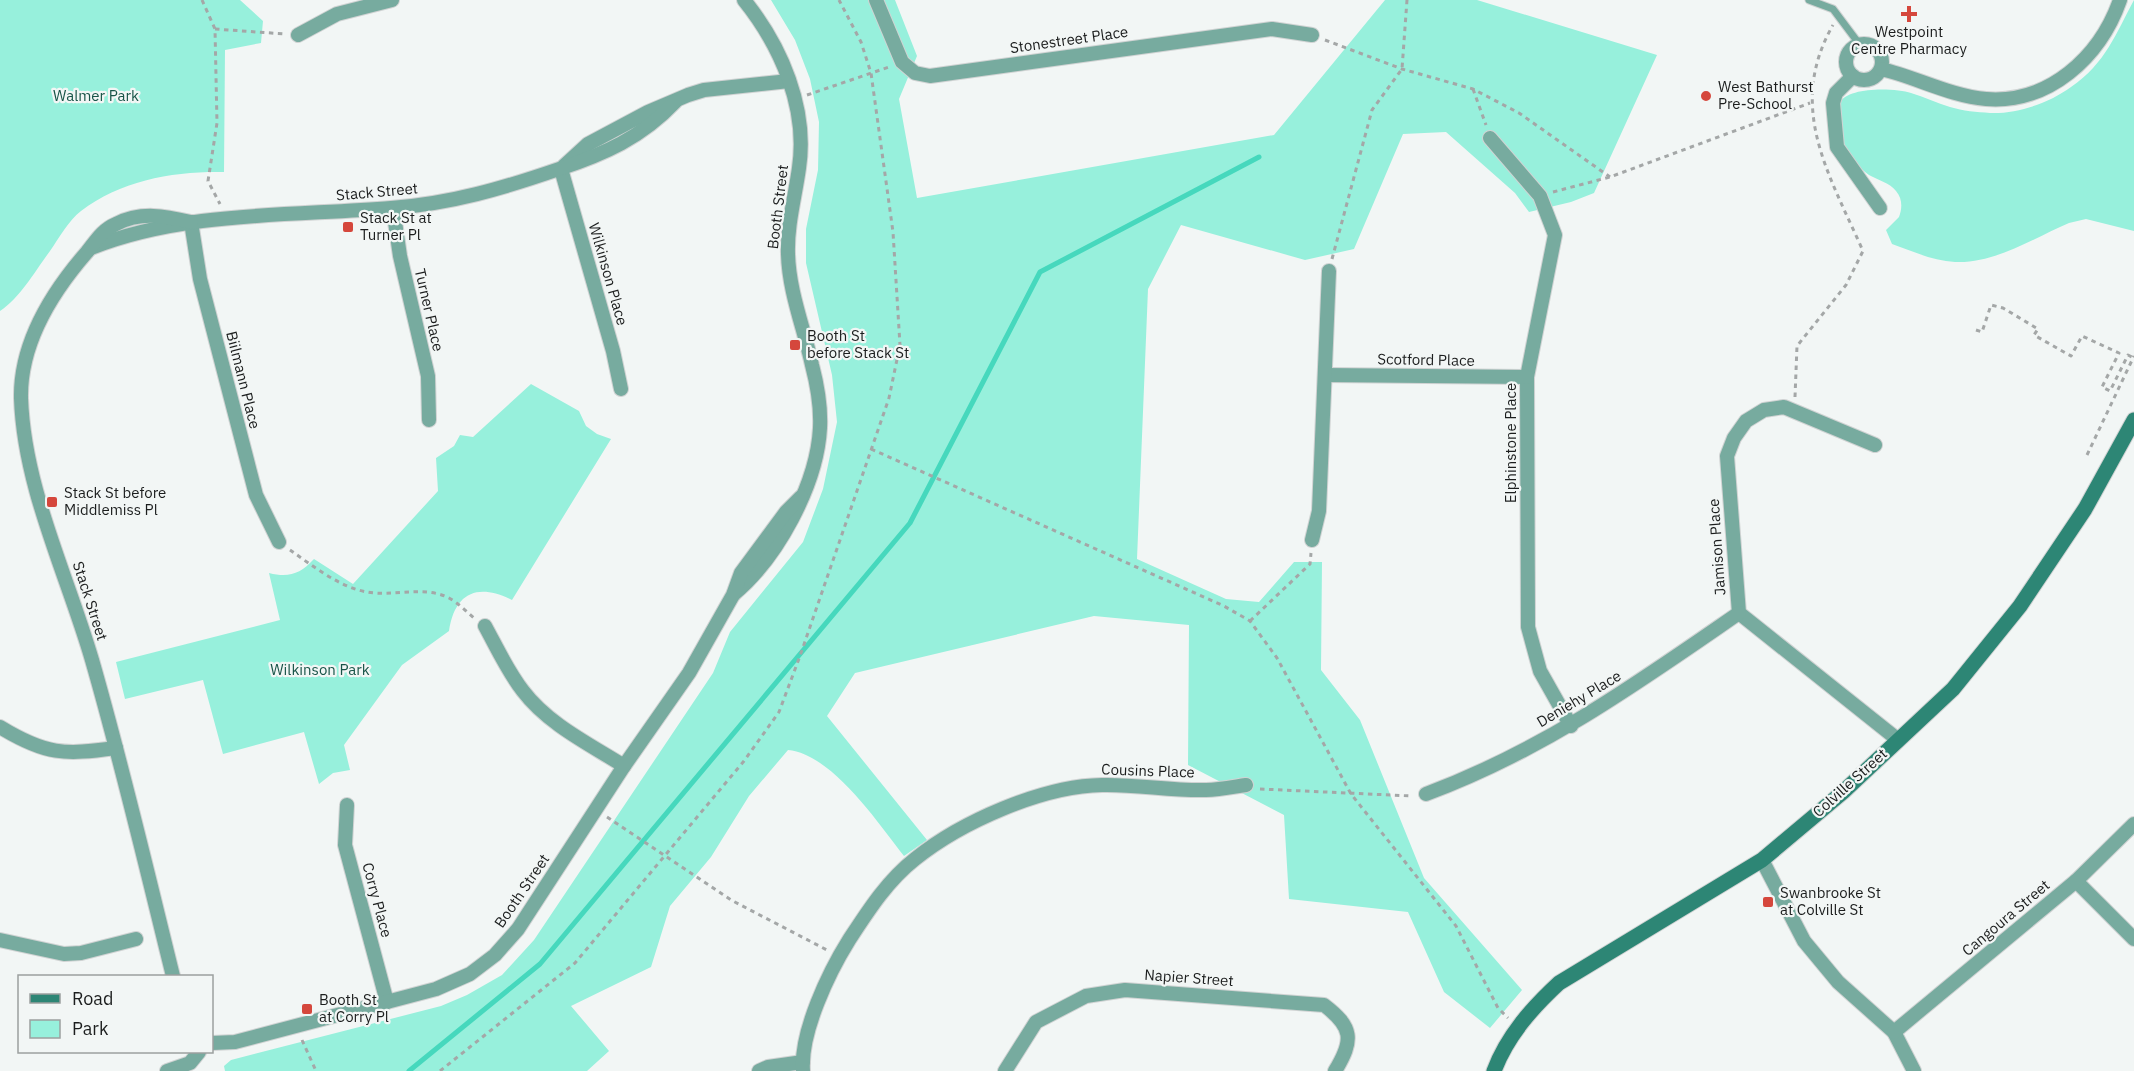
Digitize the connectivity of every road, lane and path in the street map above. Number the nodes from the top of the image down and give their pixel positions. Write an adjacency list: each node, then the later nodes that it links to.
1 (202, 0): 10 (path)
2 (392, 0): 11 (street)
3 (744, 0): 19 (street, Booth Street)
4 (839, 0): 17 (path)
5 (876, 0): 14 (street)
6 (1407, 0): 15 (path)
7 (1809, 0): 9 (lane)
8 (2120, 0): 16 (street)
9 (1838, 15): 13 (lane); 22 (path)
10 (215, 29): 11 (path); 29 (path)
11 (298, 35)
12 (1312, 35): 14 (street, Stonestreet Place); 15 (path)
13 (1860, 45): 16 (street); 18 (street)
14 (902, 62): 17 (path)
15 (1402, 69): 20 (path); 31 (path)
16 (1881, 69): 18 (street)
17 (871, 73): 21 (path); 41 (path)
18 (1853, 76): 28 (street)
19 (789, 81): 21 (street, Booth Street); 24 (street, Stack Street)
20 (1473, 89): 23 (path); 25 (path)
21 (794, 99): 52 (street, Booth Street)
22 (1811, 103): 25 (path); 37 (path)
23 (1490, 138): 26 (street, Elphinstone Place)
24 (561, 169): 27 (street, Stack Street); 36 (street, Wilkinson Place)
25 (1610, 177): 26 (path)
26 (1540, 196): 35 (street, Elphinstone Place)
27 (393, 208): 29 (street, Stack Street); 38 (street, Turner Place)
28 (1880, 208)
29 (228, 219): 30 (street, Stack Street)
30 (191, 222): 44 (street, Biilmann Place); 51 (street, Stack Street)
31 (1329, 272): 34 (street)
32 (1976, 330): 33 (path)
33 (2134, 357): 42 (path)
34 (1324, 375): 35 (street, Scotford Place); 43 (street)
35 (1527, 377): 48 (street, Elphinstone Place)
36 (621, 389)
37 (1793, 411): 40 (street, Jamison Place); 45 (street, Jamison Place)
38 (429, 420)
39 (2134, 420): 50 (street, Colville Street)
40 (1875, 445)
41 (871, 449): 46 (path); 59 (path)
42 (2087, 455)
43 (1312, 540): 46 (path)
44 (279, 542): 47 (path)
45 (1739, 613): 48 (street, Deniehy Place); 50 (street, Jamison Place)
46 (1250, 621): 54 (path)
47 (485, 626): 52 (street)
48 (1571, 726): 55 (street, Deniehy Place)
49 (0, 728): 51 (street)
50 (1897, 739): 60 (street, Colville Street)
51 (116, 748): 66 (street, Stack Street)
52 (624, 766): 57 (street, Booth Street)
53 (1246, 785): 54 (path); 65 (street, Cousins Place)
54 (1351, 794): 55 (path); 69 (path)
55 (1426, 794)
56 (348, 805): 67 (street, Corry Place)
57 (596, 808): 59 (path); 67 (street, Booth Street)
58 (2134, 824): 61 (street, Cangoura Street)
59 (665, 856): 65 (path); 76 (path)
60 (1762, 860): 69 (street, Colville Street); 70 (street)
61 (2076, 881): 63 (street); 70 (street, Cangoura Street)
62 (136, 939): 64 (street)
63 (2134, 939)
64 (0, 940)
65 (839, 957): 73 (street, Cousins Place)
66 (173, 975)
67 (387, 1002): 68 (street, Booth Street)
68 (296, 1026): 71 (street, Booth Street); 75 (path)
69 (1518, 1027): 80 (street, Colville Street)
70 (1894, 1032): 81 (street)
71 (214, 1044)
72 (198, 1053): 74 (street)
73 (803, 1066): 77 (street)
74 (167, 1071)
75 (316, 1071)
76 (440, 1071)
77 (759, 1071)
78 (1005, 1071): 79 (street, Napier Street)
79 (1335, 1071)
80 (1494, 1071)
81 (1914, 1071)

